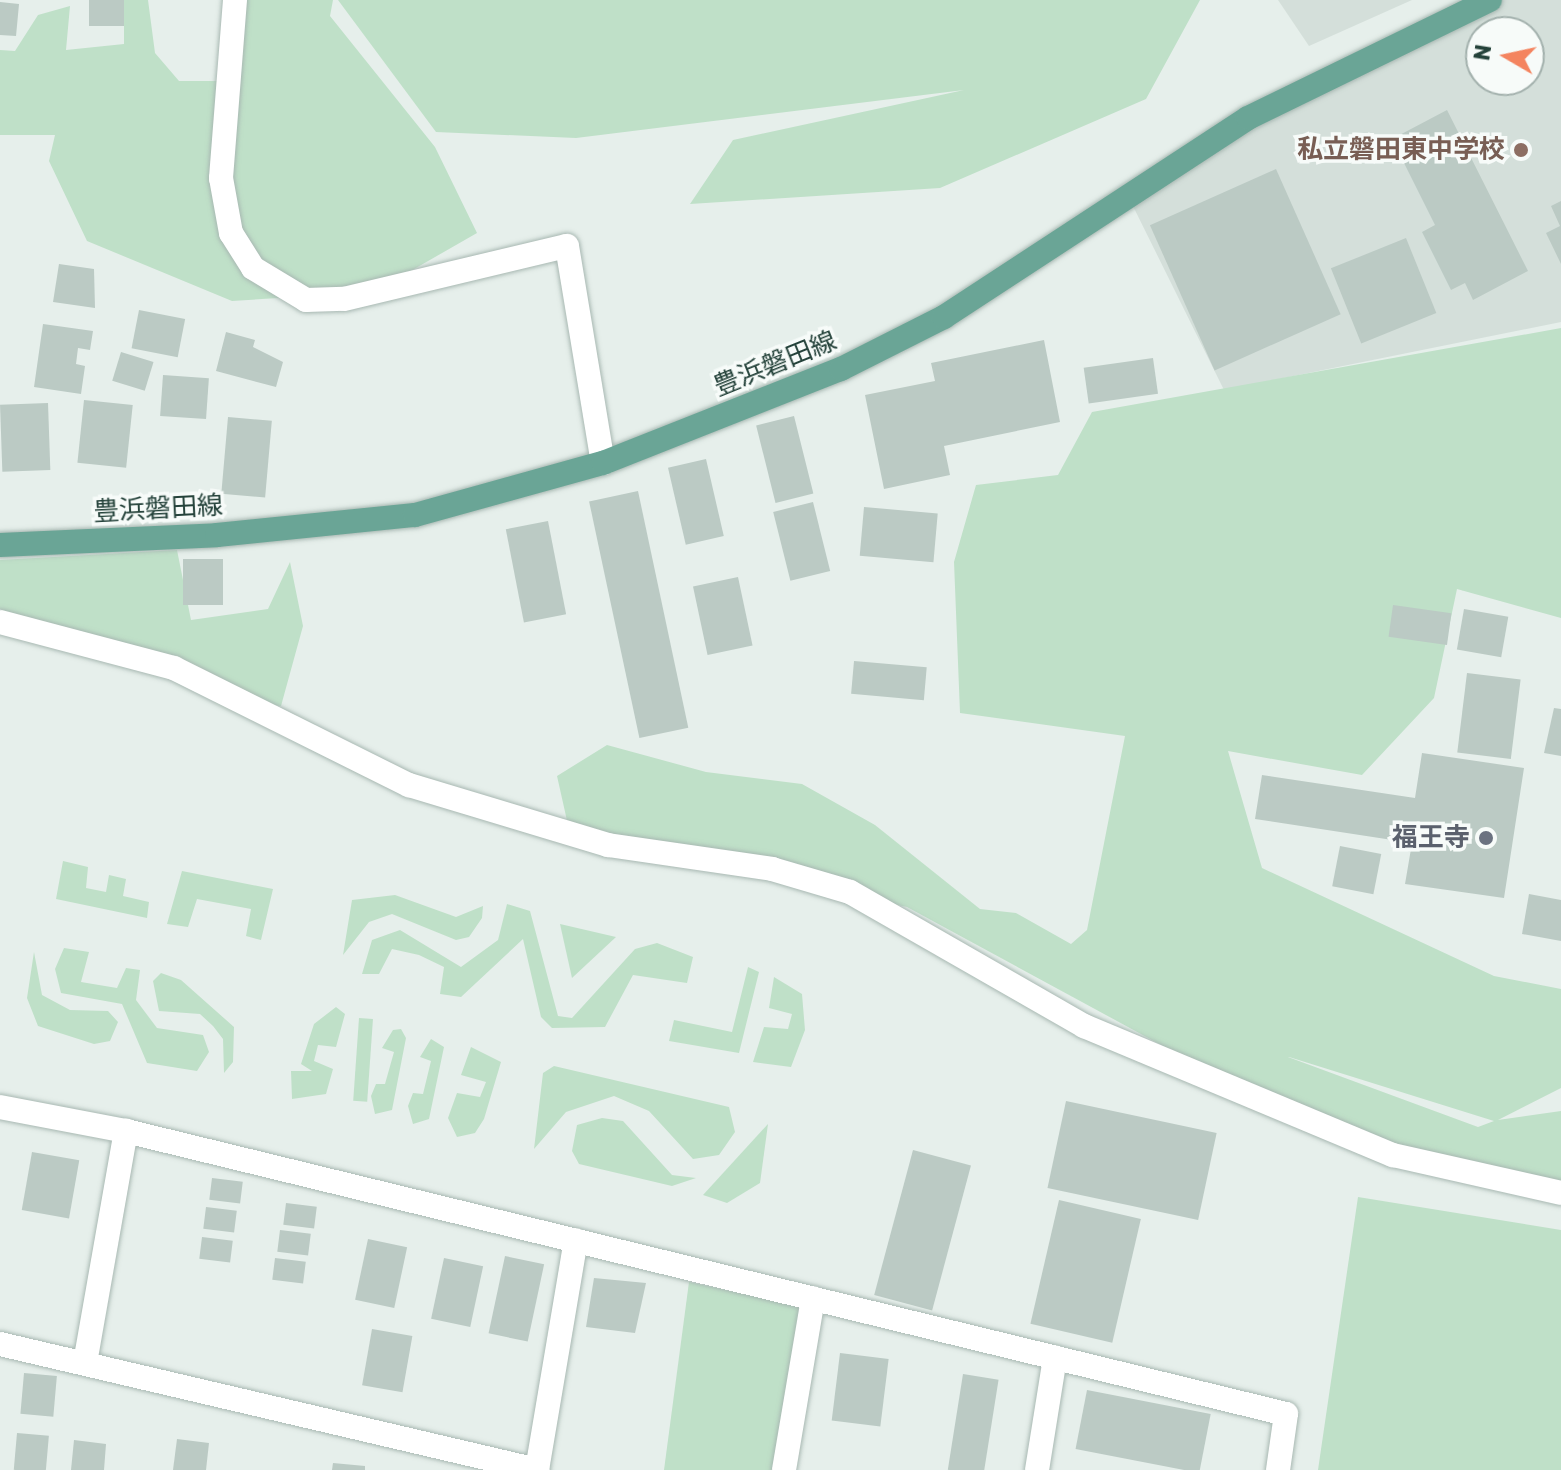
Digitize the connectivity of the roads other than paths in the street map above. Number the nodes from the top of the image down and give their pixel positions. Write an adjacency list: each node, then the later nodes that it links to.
1 (235, 0): 3 (street)
2 (1490, 0): 3 (main road, 豊浜磐田線)
3 (603, 463): 4 (main road, 豊浜磐田線)
4 (0, 545)
5 (0, 622): 8 (street)
6 (0, 1107): 7 (street)
7 (126, 1131): 9 (street); 13 (street)
8 (1561, 1193)
9 (576, 1240): 10 (street); 14 (street)
10 (813, 1298): 12 (street); 15 (street)
11 (0, 1344): 13 (street)
12 (1055, 1357): 16 (street); 17 (street)
13 (85, 1363): 14 (street)
14 (537, 1470)
15 (784, 1470)
16 (1037, 1470)
17 (1278, 1470)

